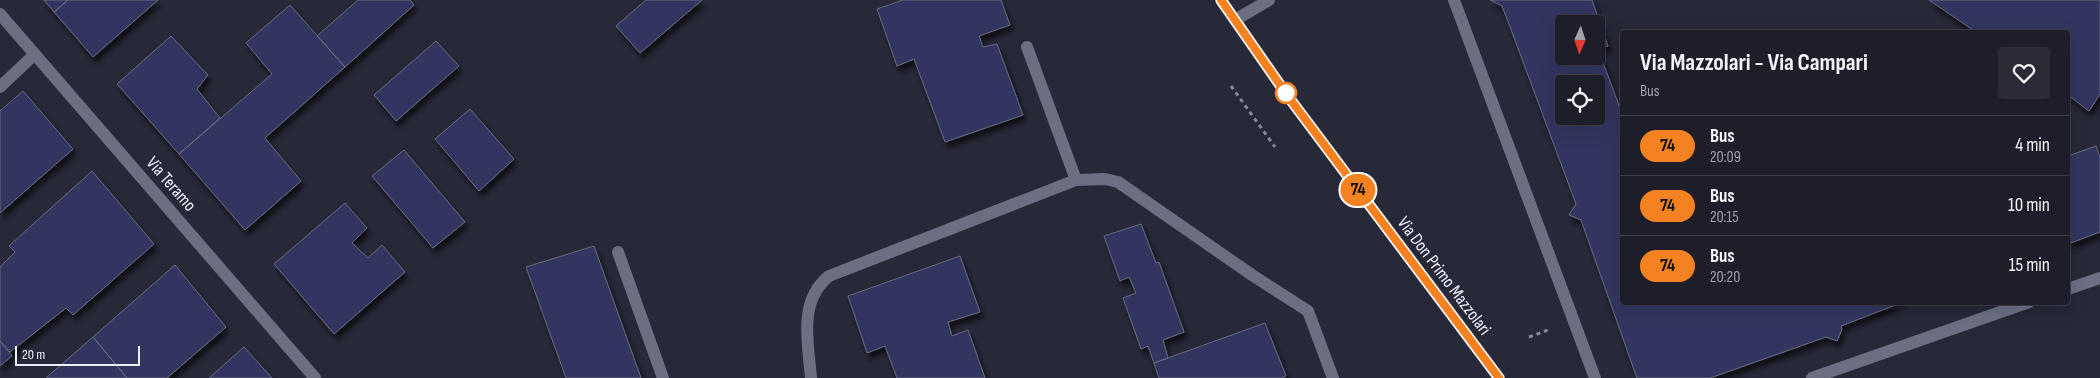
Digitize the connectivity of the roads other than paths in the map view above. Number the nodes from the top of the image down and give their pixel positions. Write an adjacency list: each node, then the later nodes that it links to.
1 (1221, 0): 5 (street, Via Don Primo Mazzolari)
2 (1269, 0): 5 (street)
3 (1454, 0): 19 (street)
4 (0, 14): 7 (street, Via Teramo)
5 (1235, 20): 18 (street, Via Don Primo Mazzolari)
6 (1027, 47): 9 (street)
7 (36, 54): 8 (street); 14 (street, Via Teramo)
8 (0, 87)
9 (1076, 180): 16 (street); 17 (street)
10 (618, 252): 15 (street)
11 (2100, 278): 12 (street)
12 (2070, 288)
13 (2020, 305): 20 (street)
14 (315, 378)
15 (663, 378)
16 (811, 378)
17 (1333, 378)
18 (1499, 378)
19 (1595, 378)
20 (1812, 378)

